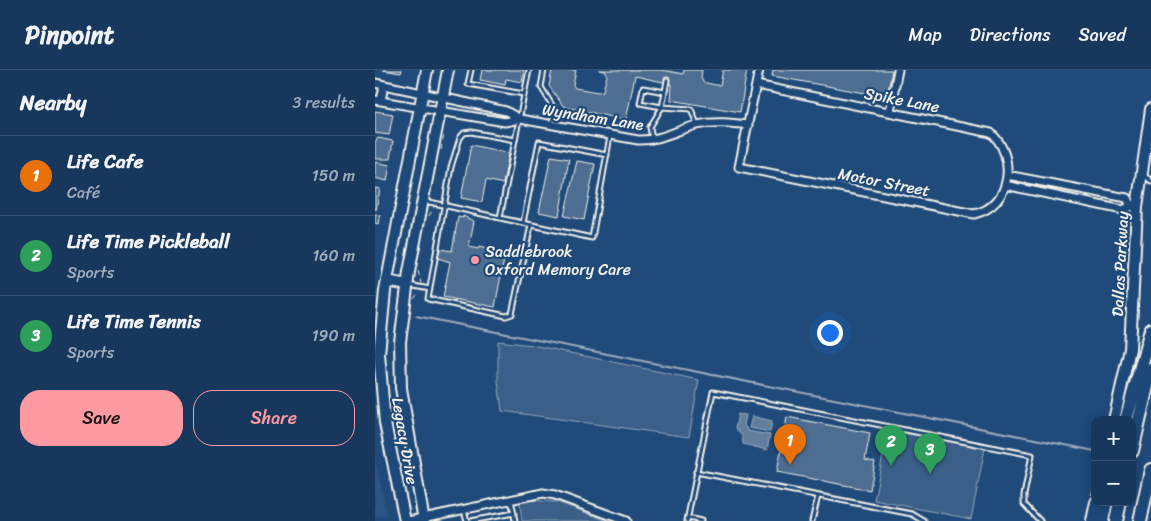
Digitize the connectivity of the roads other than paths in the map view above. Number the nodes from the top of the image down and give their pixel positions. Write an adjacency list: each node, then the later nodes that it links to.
1 (427, 70): 13 (main road, Legacy Drive)
2 (447, 70): 15 (main road, Legacy Drive)
3 (471, 70): 14 (lane)
4 (529, 70): 14 (lane)
5 (544, 70): 23 (lane)
6 (759, 70): 11 (street)
7 (899, 70): 21 (street)
8 (667, 80): 12 (lane)
9 (375, 83): 10 (street, Wyndham Lane)
10 (384, 85): 13 (street, Wyndham Lane); 16 (street)
11 (756, 85): 21 (street, Spike Lane); 25 (street)
12 (665, 92): 17 (lane); 17 (lane)
13 (422, 93): 15 (street, Wyndham Lane); 18 (main road, Legacy Drive)
14 (525, 94): 22 (lane)
15 (442, 98): 20 (main road, Legacy Drive); 22 (street, Wyndham Lane)
16 (378, 101): 18 (street, Wyndham Lane)
17 (662, 107): 24 (lane); 28 (lane)
18 (419, 108): 20 (street, Wyndham Lane); 39 (main road, Legacy Drive)
19 (1151, 109): 30 (main road, Dallas Parkway)
20 (440, 110): 22 (street, Wyndham Lane); 33 (main road, Legacy Drive)
21 (890, 111): 31 (street, Spike Lane)
22 (520, 119): 23 (street, Wyndham Lane); 27 (lane)
23 (551, 125): 26 (street, Wyndham Lane)
24 (697, 125): 25 (street, Wyndham Lane); 28 (street, Wyndham Lane)
25 (748, 125): 31 (street, Motor Street)
26 (610, 136): 28 (street, Wyndham Lane); 29 (lane)
27 (515, 140): 34 (lane); 36 (lane)
28 (652, 141)
29 (607, 155): 37 (lane); 38 (lane)
30 (1142, 172): 32 (lane); 35 (main road, Dallas Parkway)
31 (1006, 180): 35 (street); 35 (street)
32 (1151, 181)
33 (423, 201): 34 (lane); 40 (main road, Legacy Drive)
34 (446, 206): 36 (lane); 41 (lane)
35 (1134, 207): 44 (main road, Dallas Parkway)
36 (500, 218): 37 (lane)
37 (523, 223): 38 (lane)
38 (531, 225): 41 (lane)
39 (387, 281): 40 (main road); 59 (main road, Legacy Drive)
40 (407, 285): 41 (lane); 56 (main road, Legacy Drive)
41 (429, 289)
42 (1151, 330): 45 (highway)
43 (1151, 369): 46 (highway)
44 (1115, 416)
45 (1127, 416)
46 (1136, 434)
47 (1151, 470): 69 (highway)
48 (697, 472): 49 (lane); 57 (lane); 65 (lane)
49 (818, 496): 58 (lane); 64 (lane)
50 (506, 500): 54 (street); 55 (lane); 62 (street)
51 (1095, 506): 66 (main road)
52 (1105, 506): 67 (highway)
53 (1119, 506): 68 (highway)
54 (464, 510): 56 (street); 60 (lane)
55 (514, 513): 60 (lane); 61 (lane)
56 (424, 520): 59 (street)
57 (688, 520): 63 (lane)
58 (921, 520)
59 (406, 521)
60 (468, 521)
61 (515, 521)
62 (626, 521)
63 (701, 521)
64 (812, 521)
65 (1040, 521)
66 (1092, 521)
67 (1102, 521)
68 (1116, 521)
69 (1140, 521)

